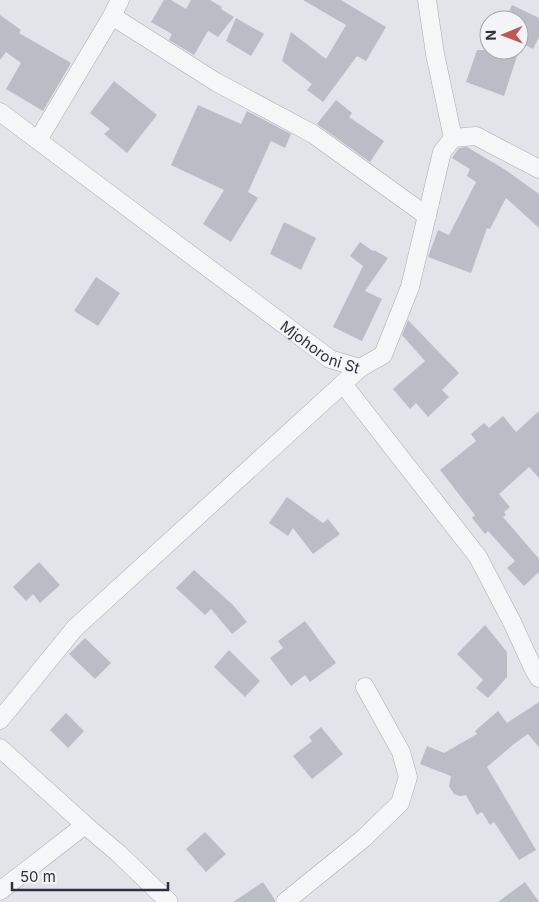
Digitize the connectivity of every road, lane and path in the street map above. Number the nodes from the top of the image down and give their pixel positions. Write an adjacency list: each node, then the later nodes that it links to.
1 (120, 0): 3 (street)
2 (427, 0): 5 (street)
3 (112, 16): 6 (street); 8 (street)
4 (0, 112): 6 (street, Mjohoroni St)
5 (453, 138): 7 (street); 8 (street, Mjohoroni St)
6 (38, 140): 9 (street, Mjohoroni St)
7 (539, 169)
8 (427, 216): 9 (street, Mjohoroni St)
9 (360, 368): 10 (street)
10 (343, 384): 11 (street); 13 (street)
11 (539, 678)
12 (365, 688): 18 (street)
13 (0, 720)
14 (0, 748): 15 (street)
15 (85, 825): 16 (street); 17 (street)
16 (0, 891)
17 (168, 902)
18 (285, 902)

